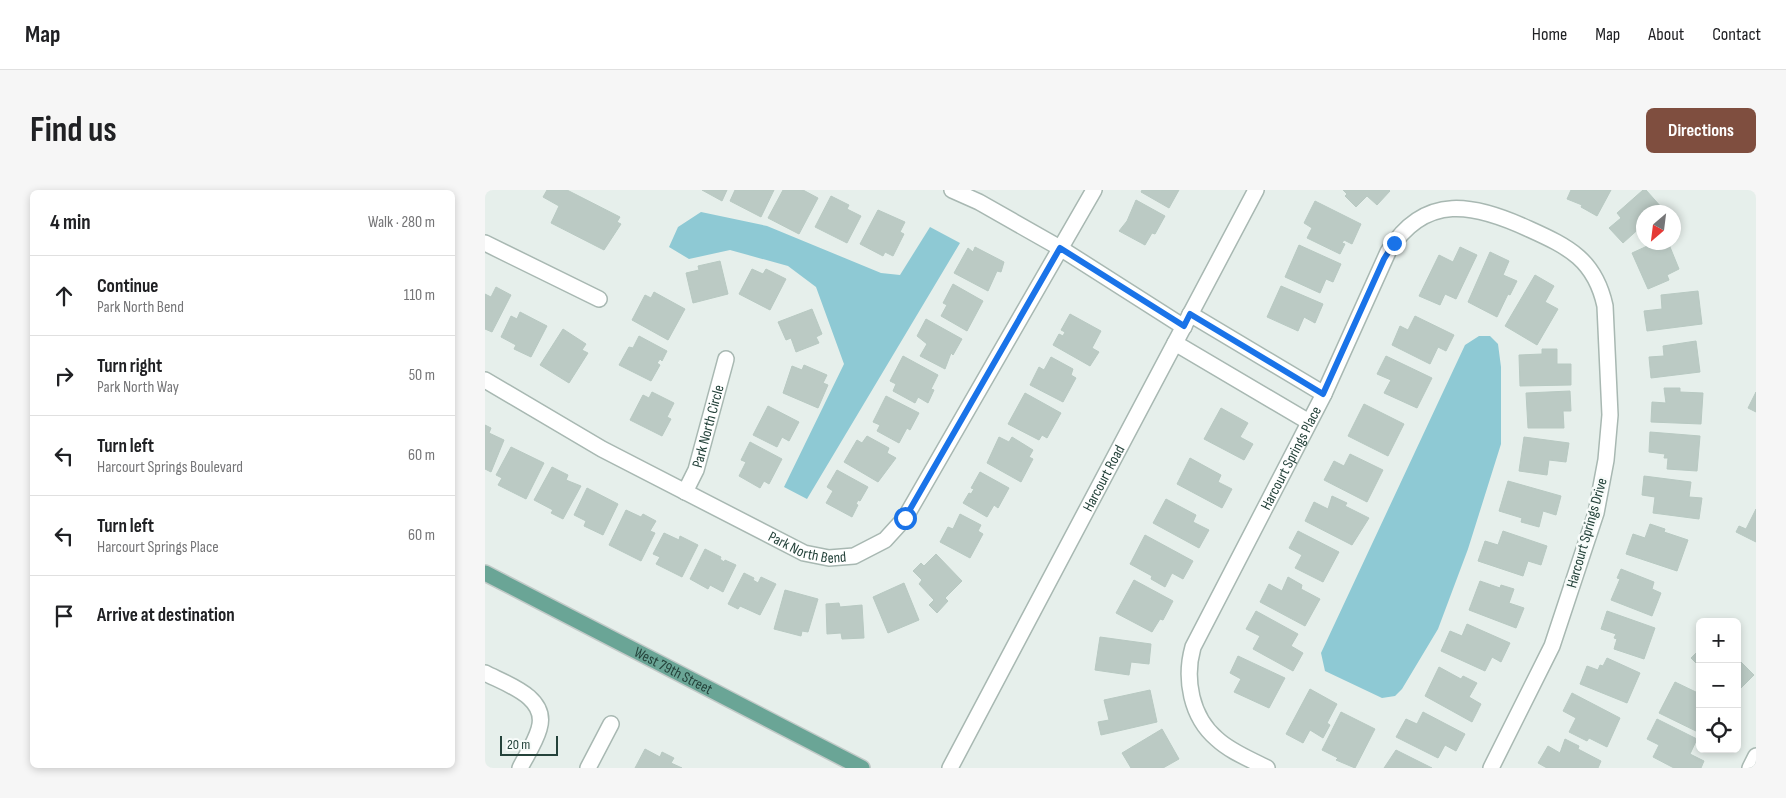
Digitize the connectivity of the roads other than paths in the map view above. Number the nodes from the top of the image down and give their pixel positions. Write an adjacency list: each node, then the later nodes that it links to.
1 (952, 190): 6 (street)
2 (1094, 190): 6 (street, Park North Bend)
3 (1256, 190): 8 (street, Harcourt Road)
4 (1501, 216): 12 (street, Harcourt Springs Place); 24 (street, Harcourt Springs Drive)
5 (485, 243): 7 (street)
6 (1060, 248): 8 (street); 14 (street, Park North Bend)
7 (599, 299)
8 (1187, 320): 9 (street, Harcourt Road); 12 (street)
9 (1175, 343): 13 (street); 22 (street, Harcourt Road)
10 (725, 359): 14 (street, Park North Circle)
11 (485, 380): 14 (street, Park North Bend)
12 (1323, 394): 13 (street, Harcourt Springs Place)
13 (1309, 422): 23 (street, Harcourt Springs Place)
14 (685, 492)
15 (485, 573): 21 (main road, West 79th Street)
16 (485, 674): 19 (street)
17 (611, 724): 20 (street)
18 (1756, 756): 25 (street)
19 (520, 768)
20 (588, 768)
21 (862, 768)
22 (950, 768)
23 (1267, 768)
24 (1491, 768)
25 (1750, 768)

